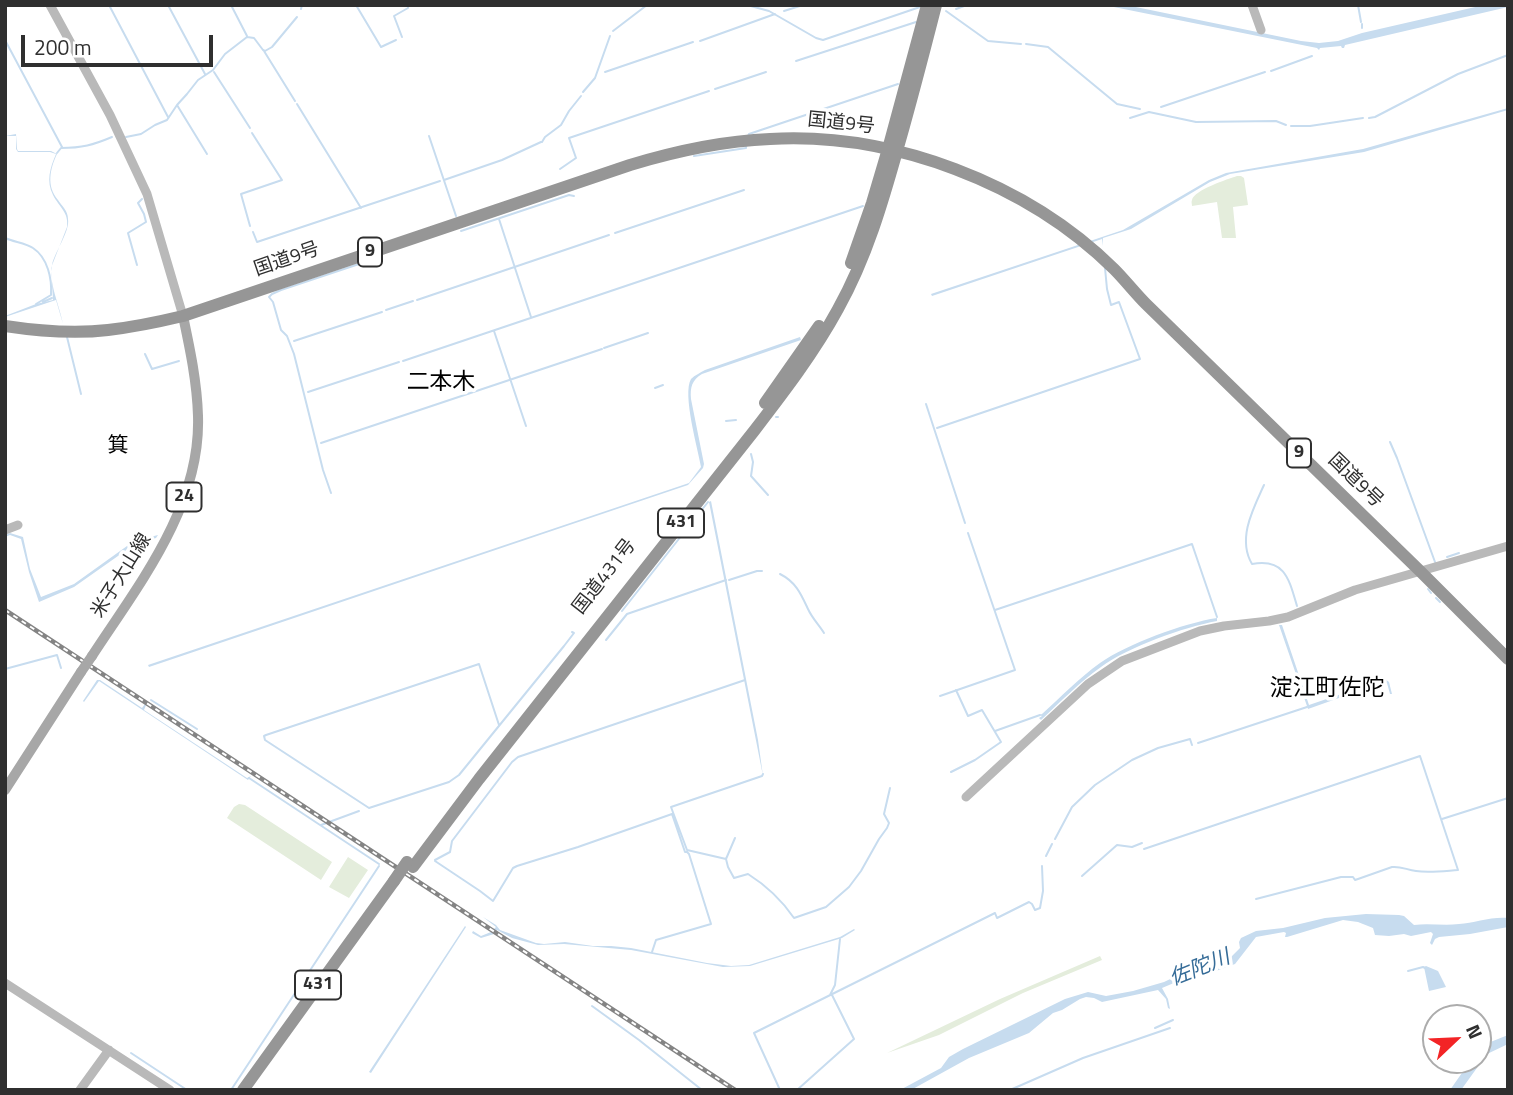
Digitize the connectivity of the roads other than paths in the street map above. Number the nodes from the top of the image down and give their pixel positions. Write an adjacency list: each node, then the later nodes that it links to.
1 (50, 5): 7 (street)
2 (927, 5): 6 (highway, 国道431号 / 431)
3 (936, 5): 6 (highway, 国道431号 / 431)
4 (1252, 5): 5 (street)
5 (1261, 30)
6 (893, 149): 7 (highway, 国道9号 / 9); 12 (highway, 国道9号 / 9); 16 (highway, 国道431号 / 431)
7 (183, 316): 8 (highway, 国道9号 / 9); 14 (main road, 米子大山線 / 24, bridge)
8 (5, 326)
9 (18, 525): 10 (street)
10 (5, 530)
11 (1508, 546): 12 (street)
12 (1421, 572): 13 (highway, 国道9号 / 9); 15 (street)
13 (1508, 659)
14 (5, 790)
15 (966, 797)
16 (397, 883): 21 (highway, 国道431号 / 431); 22 (highway, 国道431号 / 431)
17 (5, 983): 18 (street)
18 (109, 1050): 19 (street); 20 (street)
19 (80, 1090)
20 (170, 1090)
21 (243, 1090)
22 (253, 1090)

